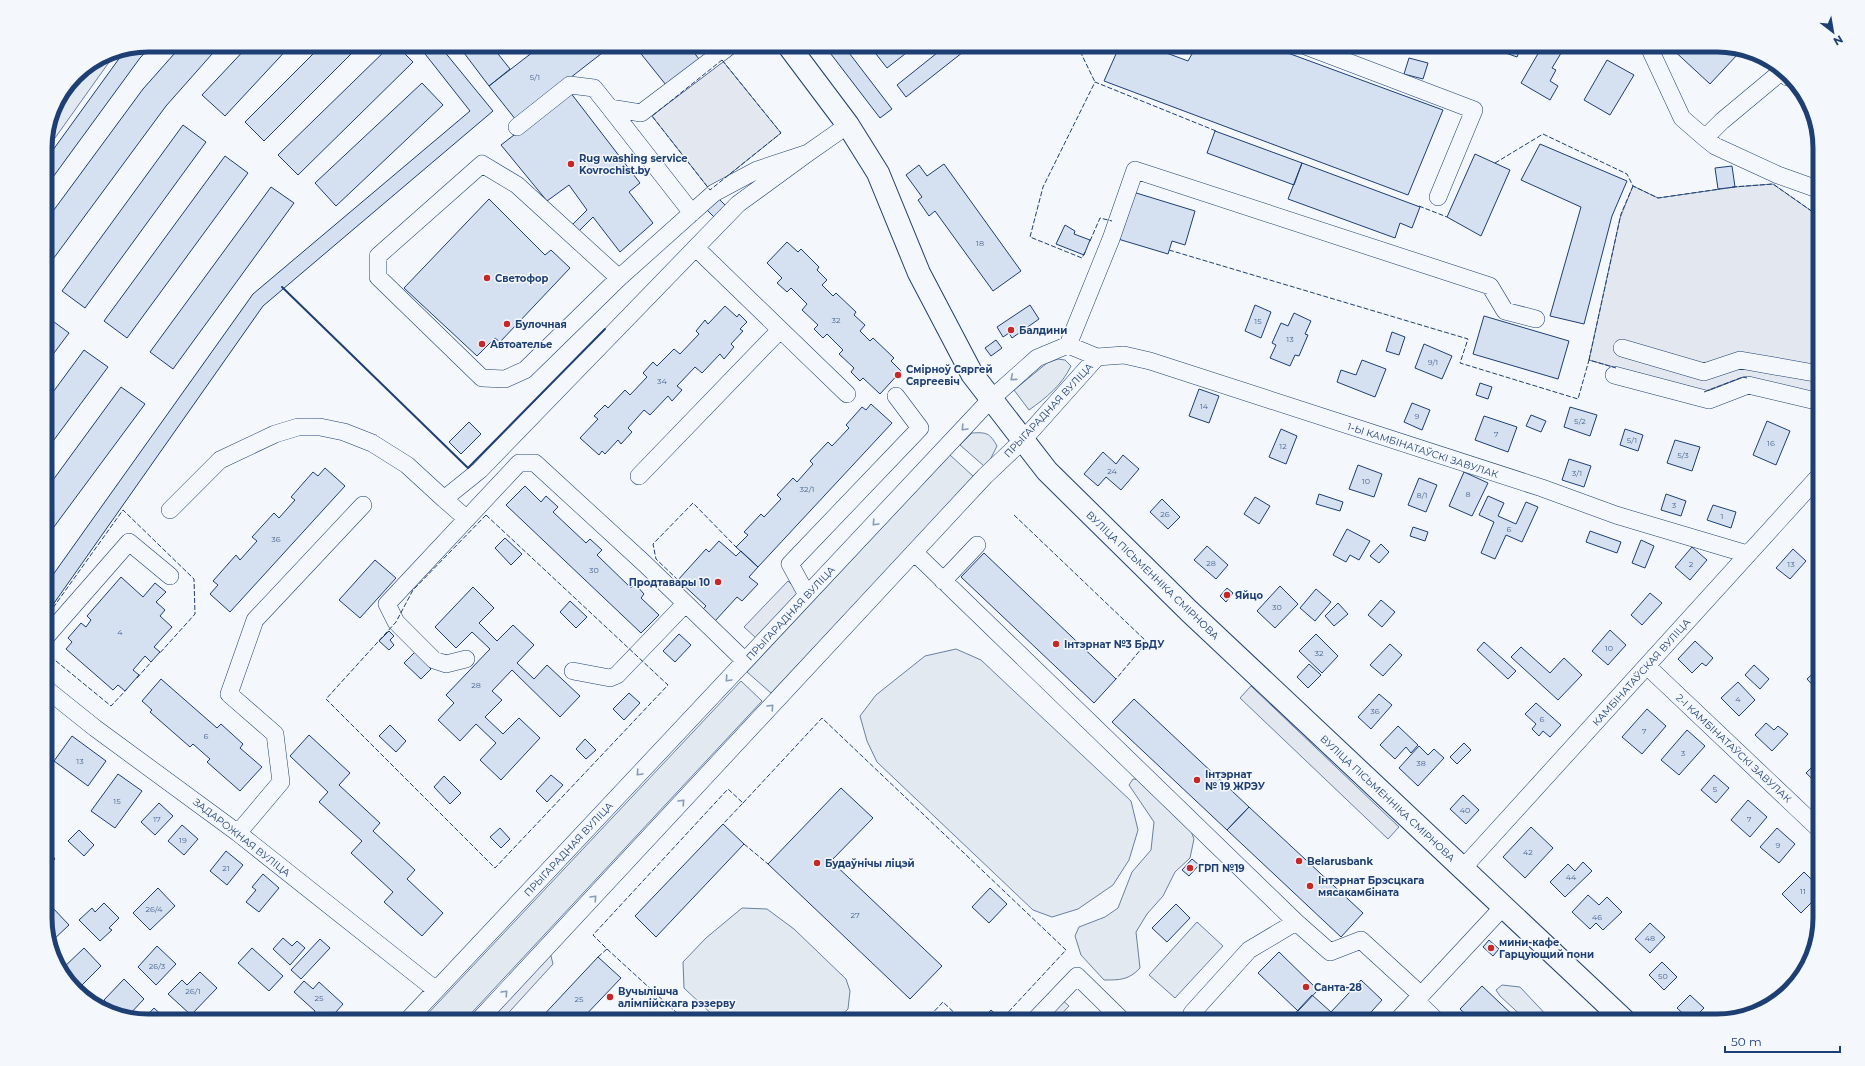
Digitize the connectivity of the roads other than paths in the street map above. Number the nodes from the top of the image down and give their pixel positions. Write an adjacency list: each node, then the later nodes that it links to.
1 (722, 52): 6 (street)
2 (793, 52): 7 (main road, ВУЛІЦА ПІСЬМЕННІКА СМІРНОВА)
3 (1321, 52): 12 (street)
4 (1651, 52): 9 (street)
5 (1778, 74): 9 (street)
6 (610, 108): 8 (street); 13 (street)
7 (848, 126): 10 (street); 25 (main road, ВУЛІЦА ПІСЬМЕННІКА СМІРНОВА)
8 (517, 127)
9 (1704, 138): 11 (street)
10 (808, 153): 13 (street); 14 (street)
11 (1813, 186)
12 (1438, 197)
13 (692, 213): 15 (street)
14 (696, 248): 17 (street); 30 (street)
15 (618, 278): 15 (street)
16 (1536, 319): 18 (street)
17 (780, 330): 23 (street); 28 (street)
18 (1068, 345): 20 (street, ПРЫГАРАДНАЯ ВУЛІЦА); 25 (street, ПРЫГАРАДНАЯ ВУЛІЦА, one-way to 25)
19 (1622, 348): 21 (street)
20 (1097, 357): 27 (street, ПРЫГАРАДНАЯ ВУЛІЦА); 36 (street, 1-Ы КАМБІНАТАЎСКІ ЗАВУЛАК)
21 (1813, 373)
22 (1614, 375): 26 (street)
23 (847, 394)
24 (896, 396): 39 (street)
25 (991, 399): 27 (main road, ВУЛІЦА ПІСЬМЕННІКА СМІРНОВА); 39 (street, ПРЫГАРАДНАЯ ВУЛІЦА, one-way to 39)
26 (1813, 400)
27 (1022, 440): 35 (street, ПРЫГАРАДНАЯ ВУЛІЦА); 49 (main road, ВУЛІЦА ПІСЬМЕННІКА СМІРНОВА)
28 (639, 476)
29 (1813, 484): 36 (street, КАМБІНАТАЎСКАЯ ВУЛІЦА)
30 (444, 499): 32 (street); 33 (street)
31 (363, 505): 48 (street)
32 (170, 510)
33 (467, 519): 40 (street); 42 (street)
34 (977, 545): 38 (street)
35 (914, 552): 38 (street); 56 (street, ПРЫГАРАДНАЯ ВУЛІЦА, one-way to 35)
36 (1747, 554): 44 (street, КАМБІНАТАЎСКАЯ ВУЛІЦА)
37 (170, 576): 41 (street)
38 (943, 581): 51 (street)
39 (807, 595): 43 (street, ПРЫГАРАДНАЯ ВУЛІЦА)
40 (686, 604): 43 (street); 45 (street)
41 (52, 630)
42 (466, 659)
43 (744, 661): 52 (street, ПРЫГАРАДНАЯ ВУЛІЦА, one-way to 52)
44 (1647, 666): 47 (street, 2-І КАМБІНАТАЎСКІ ЗАВУЛАК); 49 (street, КАМБІНАТАЎСКАЯ ВУЛІЦА)
45 (573, 671)
46 (52, 694): 48 (street, ЗАДАРОЖНАЯ ВУЛІЦА)
47 (1813, 823)
48 (238, 833): 52 (street, ЗАДАРОЖНАЯ ВУЛІЦА)
49 (1463, 868): 50 (main road, ВУЛІЦА ПІСЬМЕННІКА СМІРНОВА)
50 (1503, 907): 53 (street); 61 (main road, ВУЛІЦА ПІСЬМЕННІКА СМІРНОВА)
51 (1296, 922): 53 (street); 54 (street)
52 (436, 990): 55 (street, ПРЫГАРАДНАЯ ВУЛІЦА)
53 (1418, 998): 59 (street); 60 (street)
54 (1192, 1013)
55 (414, 1014)
56 (485, 1014)
57 (1041, 1014): 58 (street)
58 (1117, 1014)
59 (1403, 1014)
60 (1432, 1014)
61 (1618, 1014)

